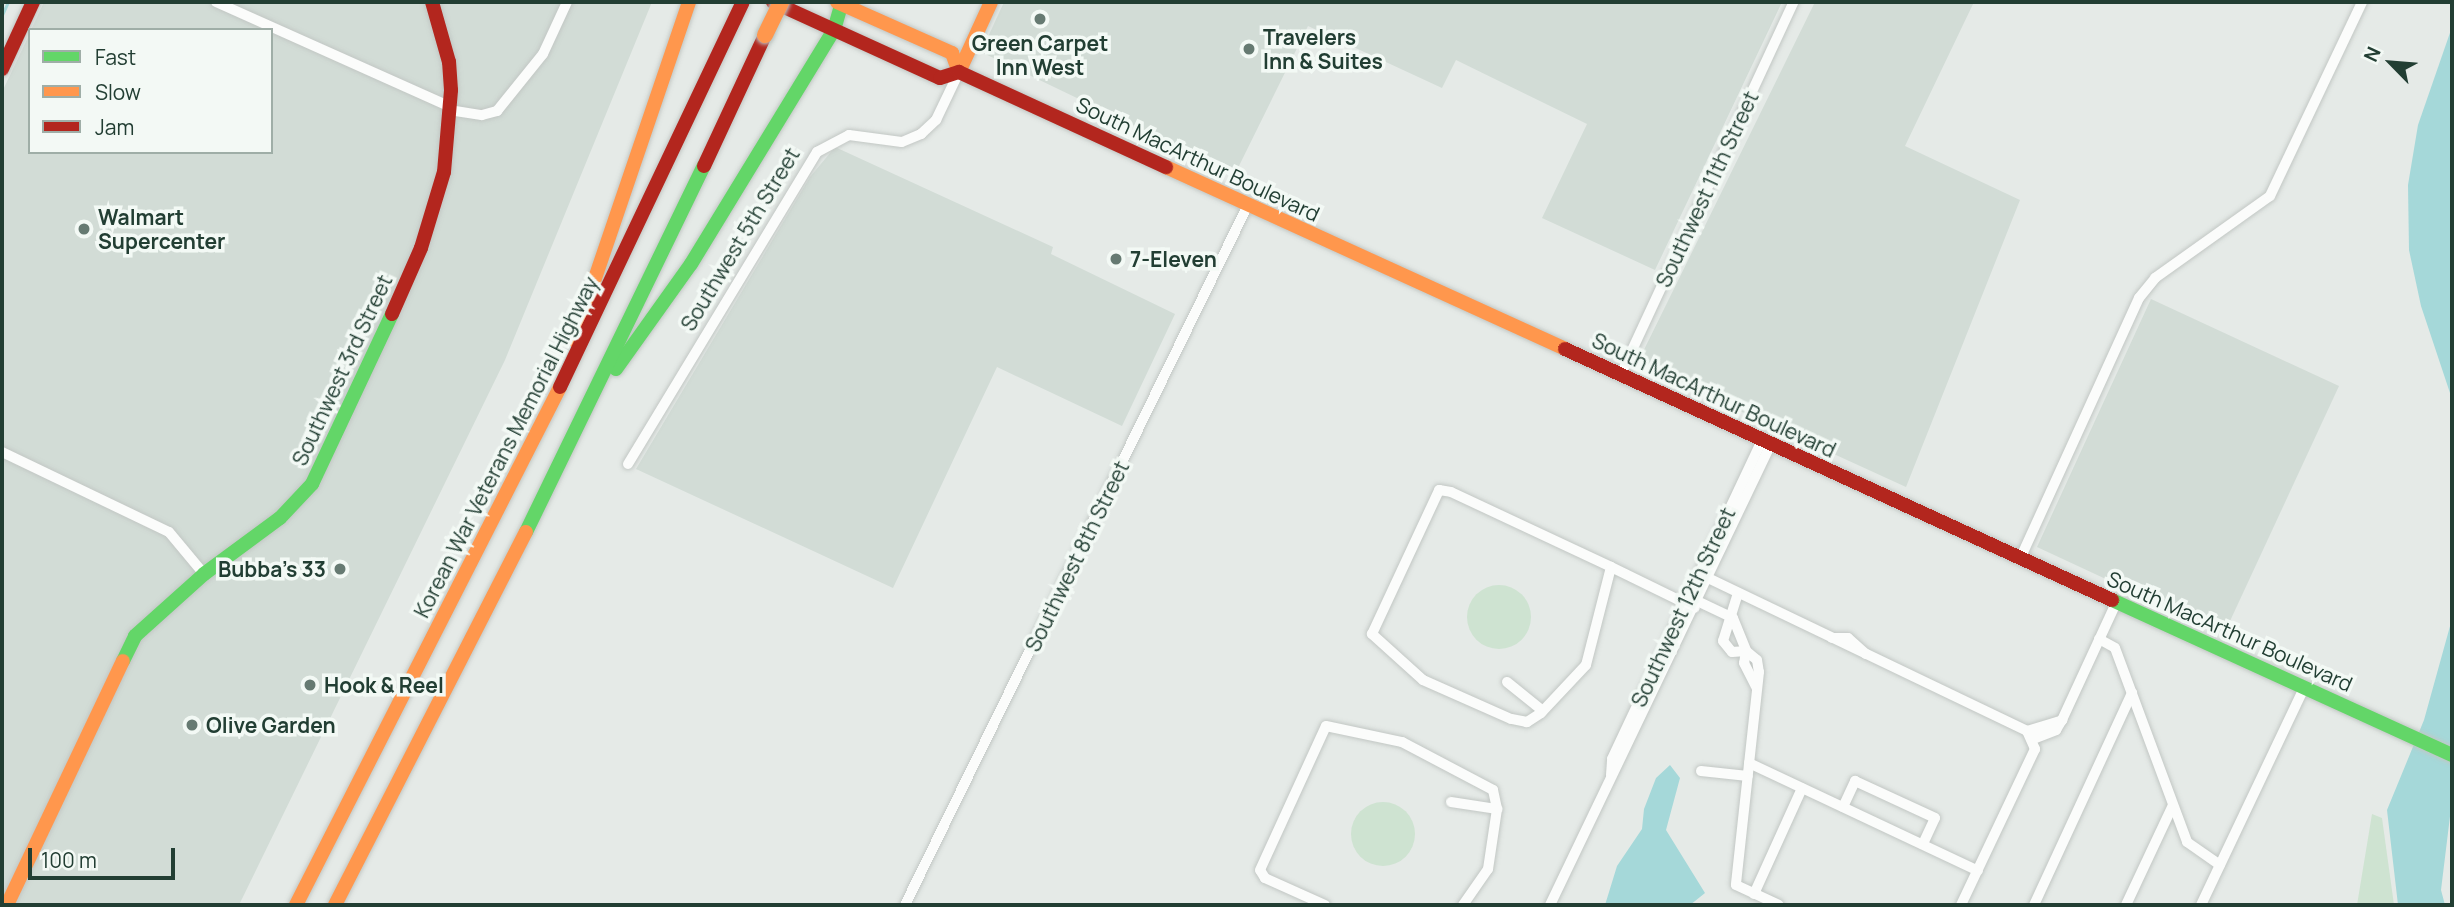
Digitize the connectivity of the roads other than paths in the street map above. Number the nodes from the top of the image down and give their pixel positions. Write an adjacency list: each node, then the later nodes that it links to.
1 (33, 2): 14 (main road)
2 (216, 2): 16 (street)
3 (432, 2): 16 (main road, Southwest 3rd Street)
4 (567, 2): 16 (street)
5 (689, 2): 19 (main road)
6 (743, 2): 19 (main road, Korean War Veterans Memorial Highway)
7 (773, 2): 13 (main road, South MacArthur Boulevard)
8 (781, 2): 20 (main road, bridge)
9 (840, 2): 13 (main road); 15 (main road, South MacArthur Boulevard)
10 (991, 2): 15 (main road, Southwest 5th Street)
11 (1794, 2): 18 (street, Southwest 11th Street)
12 (2362, 2): 24 (street)
13 (834, 30): 15 (main road, South MacArthur Boulevard); 20 (main road)
14 (2, 69)
15 (959, 72): 17 (main road, South MacArthur Boulevard); 23 (street, Southwest 5th Street)
16 (449, 108): 26 (main road, Southwest 3rd Street)
17 (1248, 205): 18 (main road, South MacArthur Boulevard); 55 (street, Southwest 8th Street)
18 (1620, 376): 21 (main road, South MacArthur Boulevard)
19 (559, 390): 53 (main road, Korean War Veterans Memorial Highway)
20 (595, 397): 54 (main road)
21 (1767, 442): 24 (main road, South MacArthur Boulevard); 27 (street, Southwest 12th Street); 29 (street, Southwest 12th Street)
22 (2, 453): 26 (street)
23 (628, 464)
24 (2020, 559): 30 (main road, South MacArthur Boulevard)
25 (1611, 567): 29 (street); 37 (street); 37 (street)
26 (204, 574): 52 (main road, Southwest 3rd Street)
27 (1709, 578): 28 (street); 29 (street, Southwest 12th Street)
28 (1738, 593): 31 (street); 38 (street)
29 (1692, 602): 31 (street); 58 (street, Southwest 12th Street)
30 (2116, 603): 32 (street); 35 (main road, South MacArthur Boulevard)
31 (1727, 615): 33 (street); 33 (street)
32 (2099, 639): 36 (street); 38 (street)
33 (1746, 651): 40 (street)
34 (1507, 682): 37 (street)
35 (2304, 688): 39 (main road, South MacArthur Boulevard); 49 (street)
36 (2132, 693): 45 (street); 61 (street)
37 (1543, 711)
38 (2030, 735): 50 (street)
39 (2452, 755)
40 (1749, 763): 42 (street); 43 (street)
41 (1701, 771): 42 (street)
42 (1748, 776): 51 (street)
43 (1802, 788): 46 (street); 51 (street)
44 (1451, 802): 47 (street)
45 (2173, 805): 49 (street); 62 (street)
46 (1843, 807): 48 (street); 48 (street)
47 (1497, 809): 56 (street); 57 (street)
48 (1923, 845): 50 (street)
49 (2220, 865): 63 (street)
50 (1978, 871): 60 (street)
51 (1754, 894): 59 (street)
52 (7, 905)
53 (296, 905)
54 (335, 905)
55 (905, 905)
56 (1325, 905)
57 (1463, 905)
58 (1550, 905)
59 (1779, 905)
60 (1961, 905)
61 (2034, 905)
62 (2126, 905)
63 (2201, 905)

